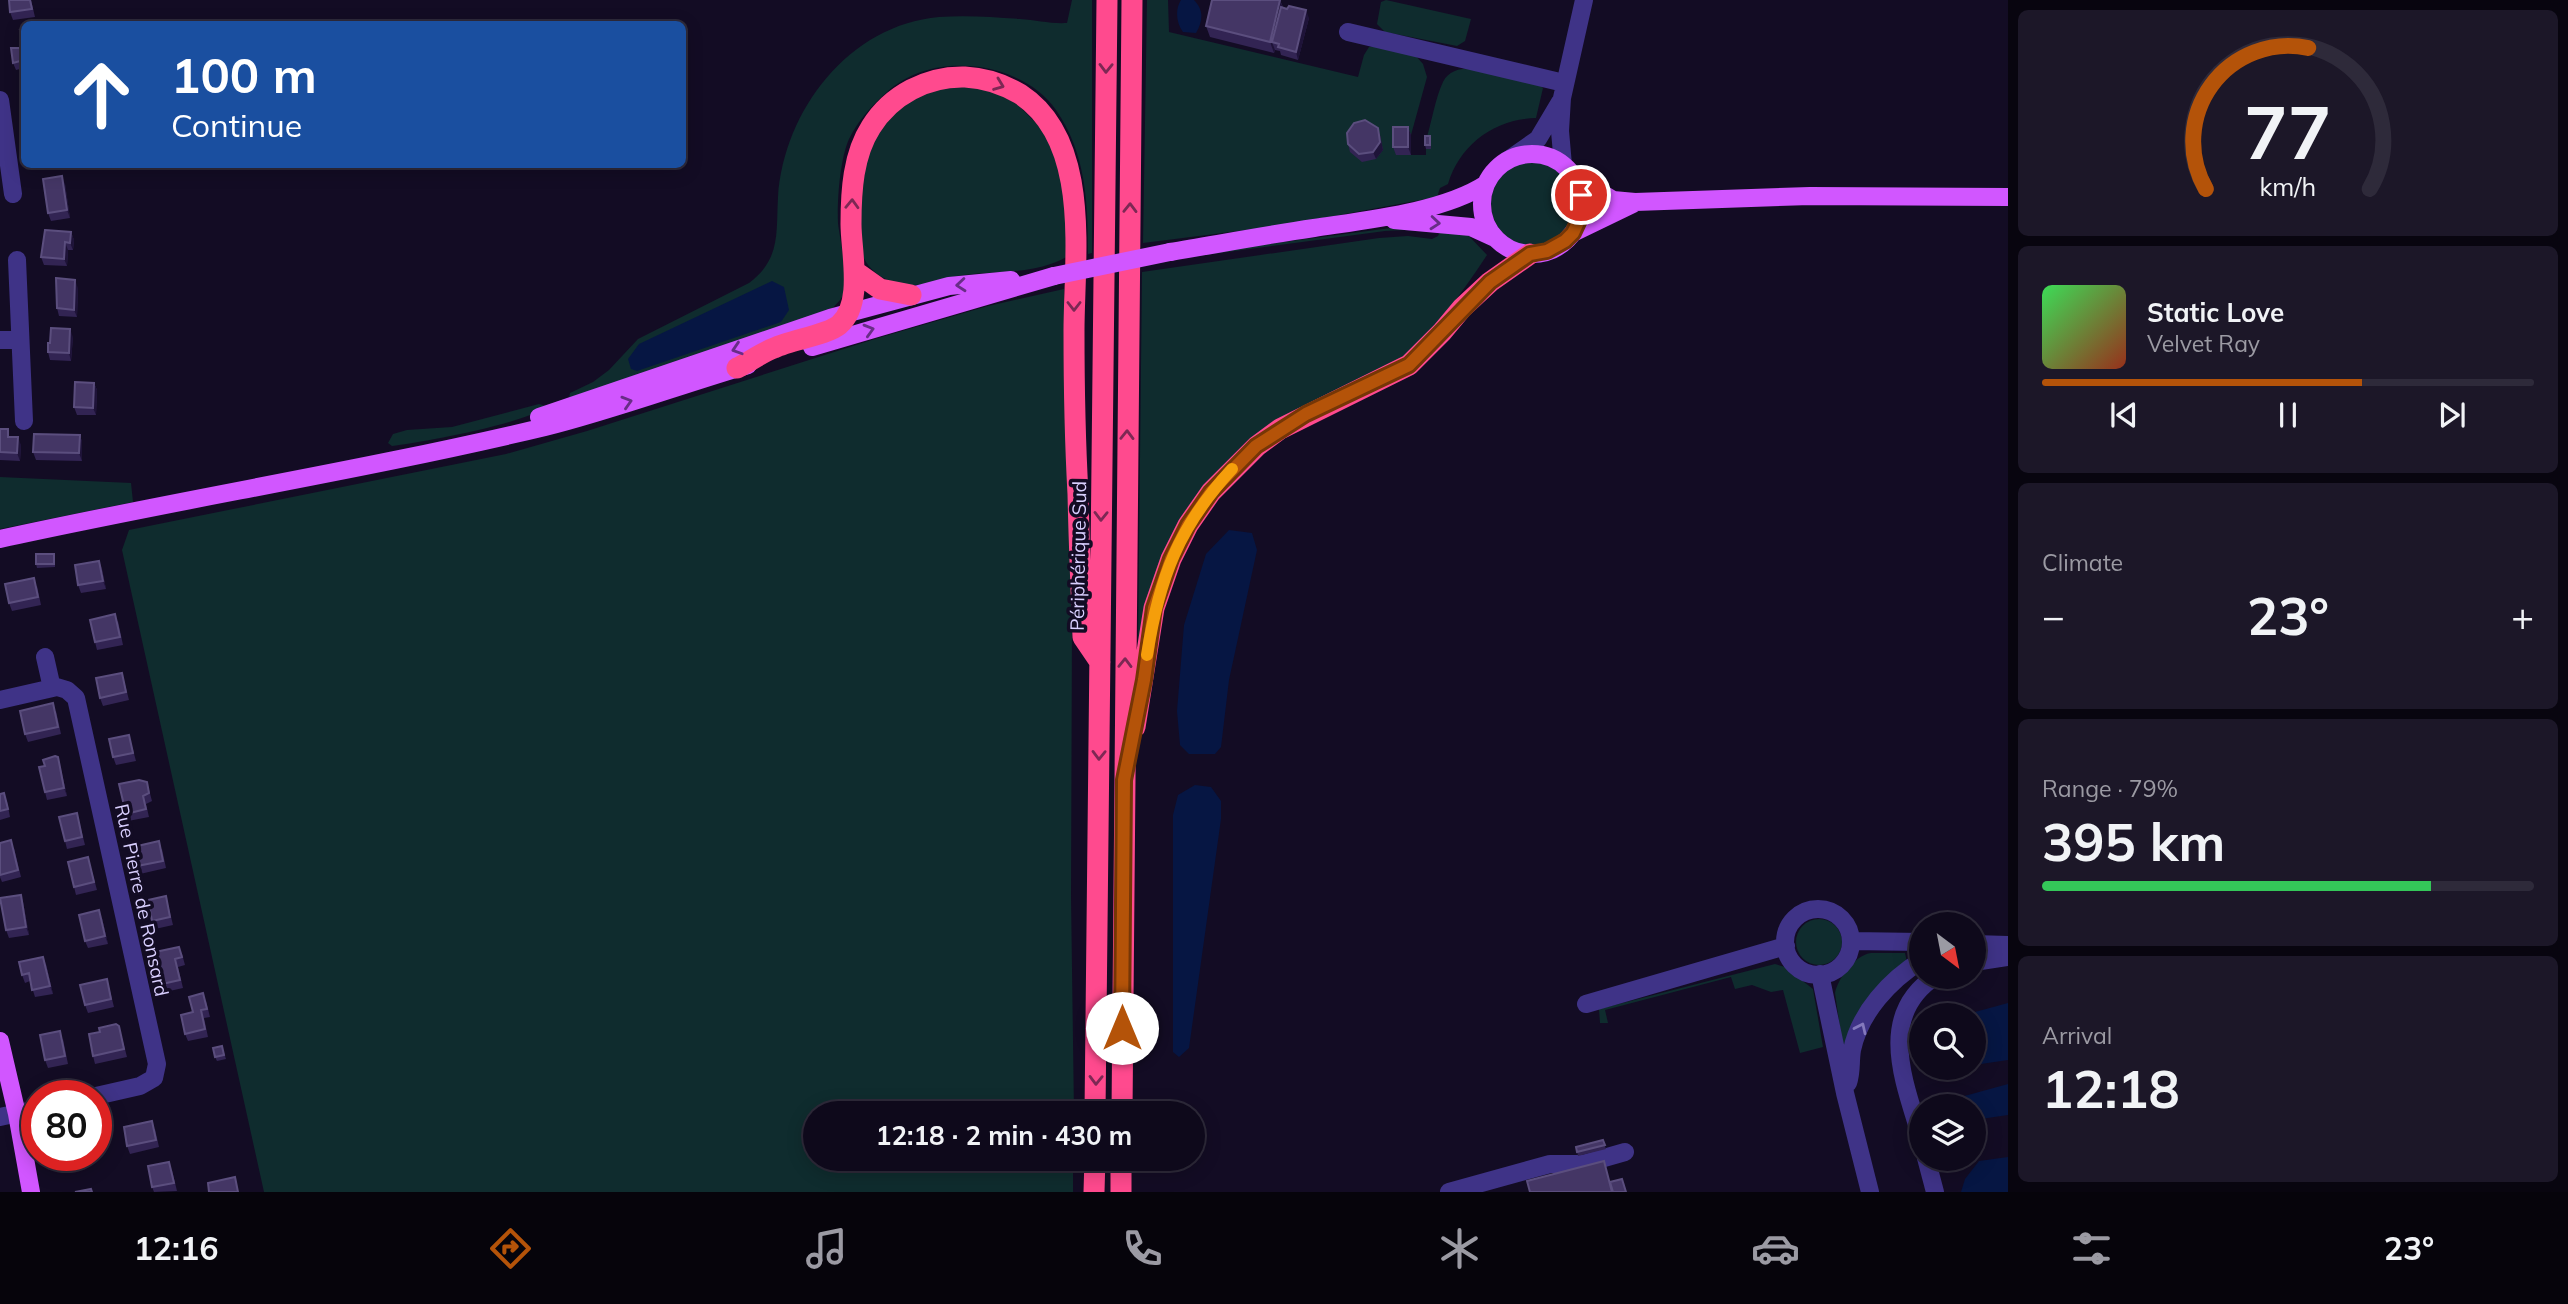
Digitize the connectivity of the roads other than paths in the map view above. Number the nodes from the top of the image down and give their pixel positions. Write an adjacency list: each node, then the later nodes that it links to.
1 (1107, 0): 30 (highway, Périphérique Sud, one-way to 30)
2 (1132, 0): 33 (highway, one-way to 2)
3 (1584, 0): 5 (street)
4 (1348, 32): 5 (street)
5 (1563, 91): 8 (street); 9 (street)
6 (0, 100): 7 (street)
7 (1, 124): 11 (street)
8 (1508, 160): 9 (main road); 10 (main road)
9 (1569, 171): 13 (main road); 15 (main road)
10 (1486, 184): 14 (main road); 16 (main road)
11 (13, 194)
12 (2008, 197): 13 (main road)
13 (1635, 202): 15 (main road)
14 (1373, 219): 16 (main road, one-way to 16); 20 (main road, bridge)
15 (1573, 233): 17 (main road)
16 (1495, 238): 17 (main road)
17 (1530, 254): 33 (highway)
18 (17, 260): 24 (street)
19 (856, 272): 21 (highway); 22 (highway); 30 (highway, one-way to 30)
20 (1054, 276): 21 (main road, one-way to 21); 25 (main road, one-way to 20)
21 (911, 295): 22 (main road)
22 (849, 313): 25 (highway); 27 (main road, one-way to 27)
23 (0, 340): 24 (street)
24 (20, 340): 26 (street)
25 (737, 368): 27 (main road, one-way to 25)
26 (24, 421)
27 (443, 451): 28 (main road)
28 (0, 539)
29 (46, 657): 31 (street)
30 (1100, 662): 49 (highway, Périphérique Sud, one-way to 49)
31 (52, 688): 32 (street); 46 (street, Rue Pierre de Ronsard)
32 (0, 700)
33 (1124, 780): 50 (highway)
34 (1851, 941): 35 (street); 38 (street); 42 (street)
35 (1909, 942)
36 (1986, 944): 37 (street)
37 (2008, 944)
38 (1786, 946): 42 (street); 44 (street)
39 (2008, 957): 40 (street)
40 (1986, 960)
41 (1909, 970): 47 (street, one-way to 41)
42 (1820, 974): 47 (street)
43 (1921, 989): 48 (street)
44 (1586, 1004)
45 (0, 1041): 51 (main road)
46 (112, 1092)
47 (1845, 1093): 60 (street)
48 (1909, 1094)
49 (1095, 1101)
50 (1122, 1101)
51 (8, 1116): 56 (main road)
52 (1625, 1152): 59 (street)
53 (1095, 1171): 57 (highway)
54 (1121, 1171): 58 (highway)
55 (1929, 1171): 61 (street)
56 (30, 1192)
57 (1094, 1192)
58 (1121, 1192)
59 (1450, 1192)
60 (1870, 1192)
61 (1935, 1192)

